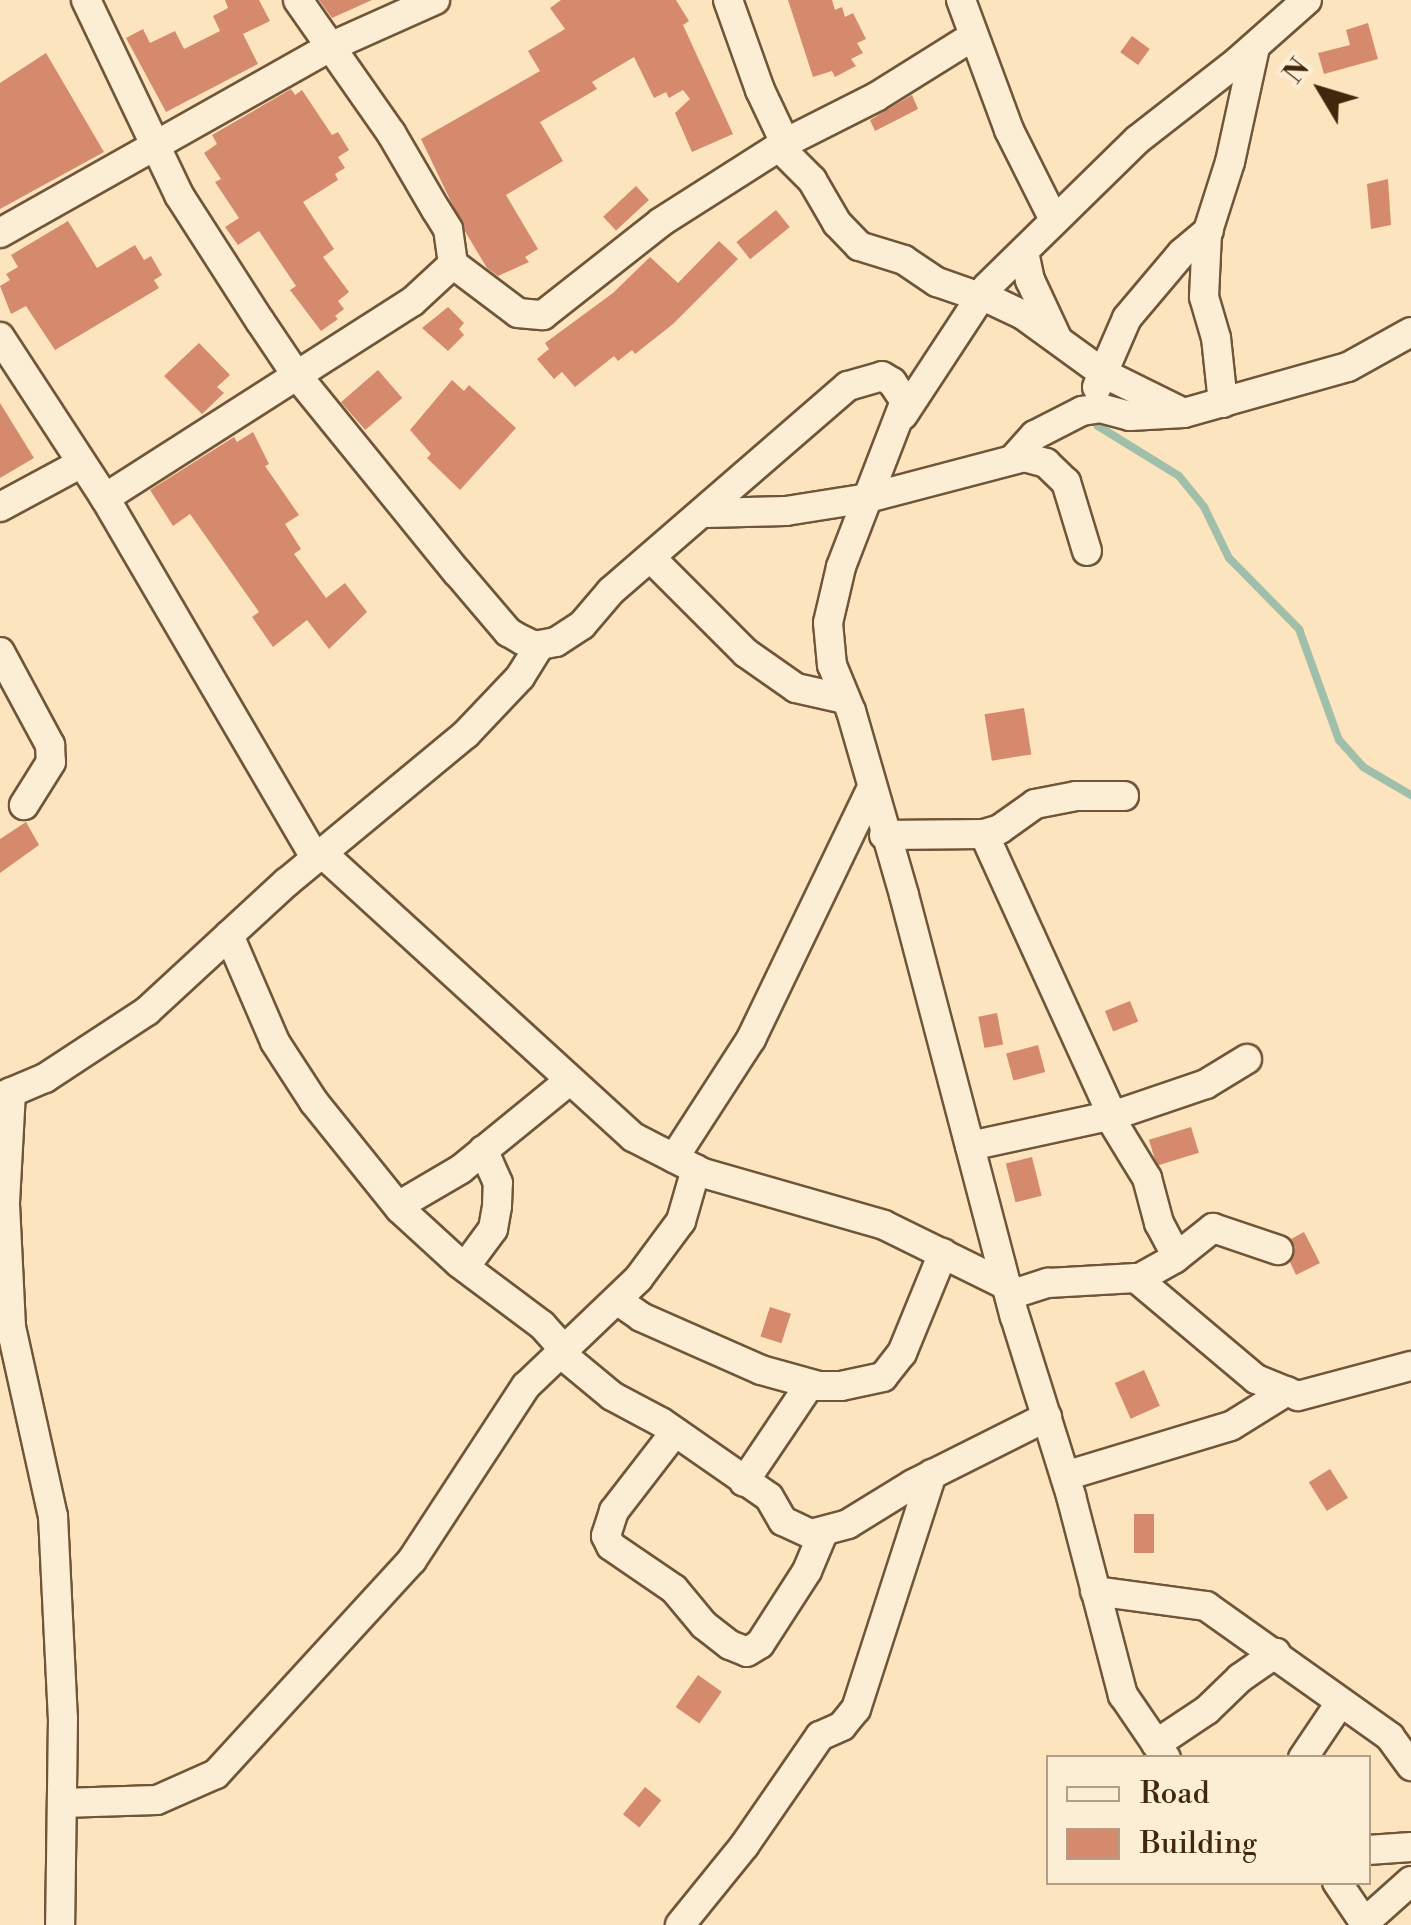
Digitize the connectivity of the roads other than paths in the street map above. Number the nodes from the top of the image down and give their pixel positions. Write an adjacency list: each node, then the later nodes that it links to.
1 (86, 0): 11 (street)
2 (298, 0): 8 (street)
3 (435, 0): 8 (street)
4 (728, 0): 10 (street)
5 (961, 0): 7 (street)
6 (1308, 0): 9 (street)
7 (972, 37): 10 (street); 12 (street)
8 (332, 46): 11 (street); 16 (street)
9 (1255, 47): 12 (street); 13 (street)
10 (782, 145): 16 (street); 17 (street)
11 (155, 146): 14 (street); 21 (street)
12 (1054, 220): 15 (street)
13 (1209, 230): 22 (street); 23 (street)
14 (0, 233)
15 (1024, 252): 17 (street); 20 (street)
16 (453, 264): 21 (street)
17 (980, 296): 20 (street); 26 (street)
18 (1411, 332): 23 (street)
19 (0, 337): 28 (street)
20 (1058, 338): 22 (street)
21 (295, 373): 29 (street); 35 (street)
22 (1103, 373): 24 (street); 25 (street)
23 (1223, 404): 25 (street)
24 (1086, 410): 25 (street); 27 (street)
25 (1184, 413)
26 (903, 415): 30 (street); 32 (street)
27 (1014, 458): 30 (street); 33 (street)
28 (80, 464): 29 (street); 31 (street)
29 (105, 498): 43 (street)
30 (868, 498): 32 (street); 37 (street)
31 (0, 507)
32 (706, 513): 34 (street)
33 (1087, 552)
34 (652, 560): 35 (street); 37 (street)
35 (540, 645): 43 (street)
36 (0, 652): 40 (street)
37 (846, 699): 38 (street)
38 (871, 790): 42 (street); 51 (street)
39 (1124, 796): 41 (street)
40 (24, 805)
41 (984, 834): 42 (street); 48 (street)
42 (884, 835): 49 (street)
43 (319, 856): 44 (street); 46 (street)
44 (229, 935): 47 (street); 52 (street)
45 (1247, 1059): 48 (street)
46 (569, 1081): 50 (street); 51 (street)
47 (6, 1095): 76 (street)
48 (1111, 1116): 49 (street); 55 (street)
49 (970, 1146): 58 (street)
50 (482, 1150): 52 (street); 56 (street)
51 (685, 1164): 54 (street); 59 (street)
52 (398, 1206): 56 (street)
53 (1278, 1250): 55 (street)
54 (943, 1253): 58 (street); 62 (street)
55 (1177, 1257): 57 (street)
56 (464, 1267): 60 (street)
57 (1138, 1279): 58 (street); 63 (street)
58 (1009, 1290): 64 (street)
59 (616, 1300): 60 (street); 62 (street)
60 (561, 1350): 65 (street); 76 (street)
61 (1411, 1366): 63 (street)
62 (810, 1384): 68 (street)
63 (1287, 1392): 67 (street)
64 (1046, 1417): 66 (street); 67 (street)
65 (674, 1432): 68 (street); 69 (street)
66 (932, 1474): 69 (street); 83 (street)
67 (1065, 1476): 70 (street)
68 (744, 1482): 69 (street)
69 (823, 1532)
70 (1095, 1591): 71 (street); 73 (street)
71 (1276, 1653): 72 (street); 73 (street)
72 (1340, 1702): 74 (street); 75 (street)
73 (1162, 1753)
74 (1305, 1755)
75 (1411, 1766)
76 (62, 1803): 82 (street)
77 (1411, 1847): 78 (street)
78 (1371, 1850)
79 (1411, 1881): 81 (street)
80 (1339, 1885): 81 (street)
81 (1365, 1924)
82 (60, 1925)
83 (680, 1925)

